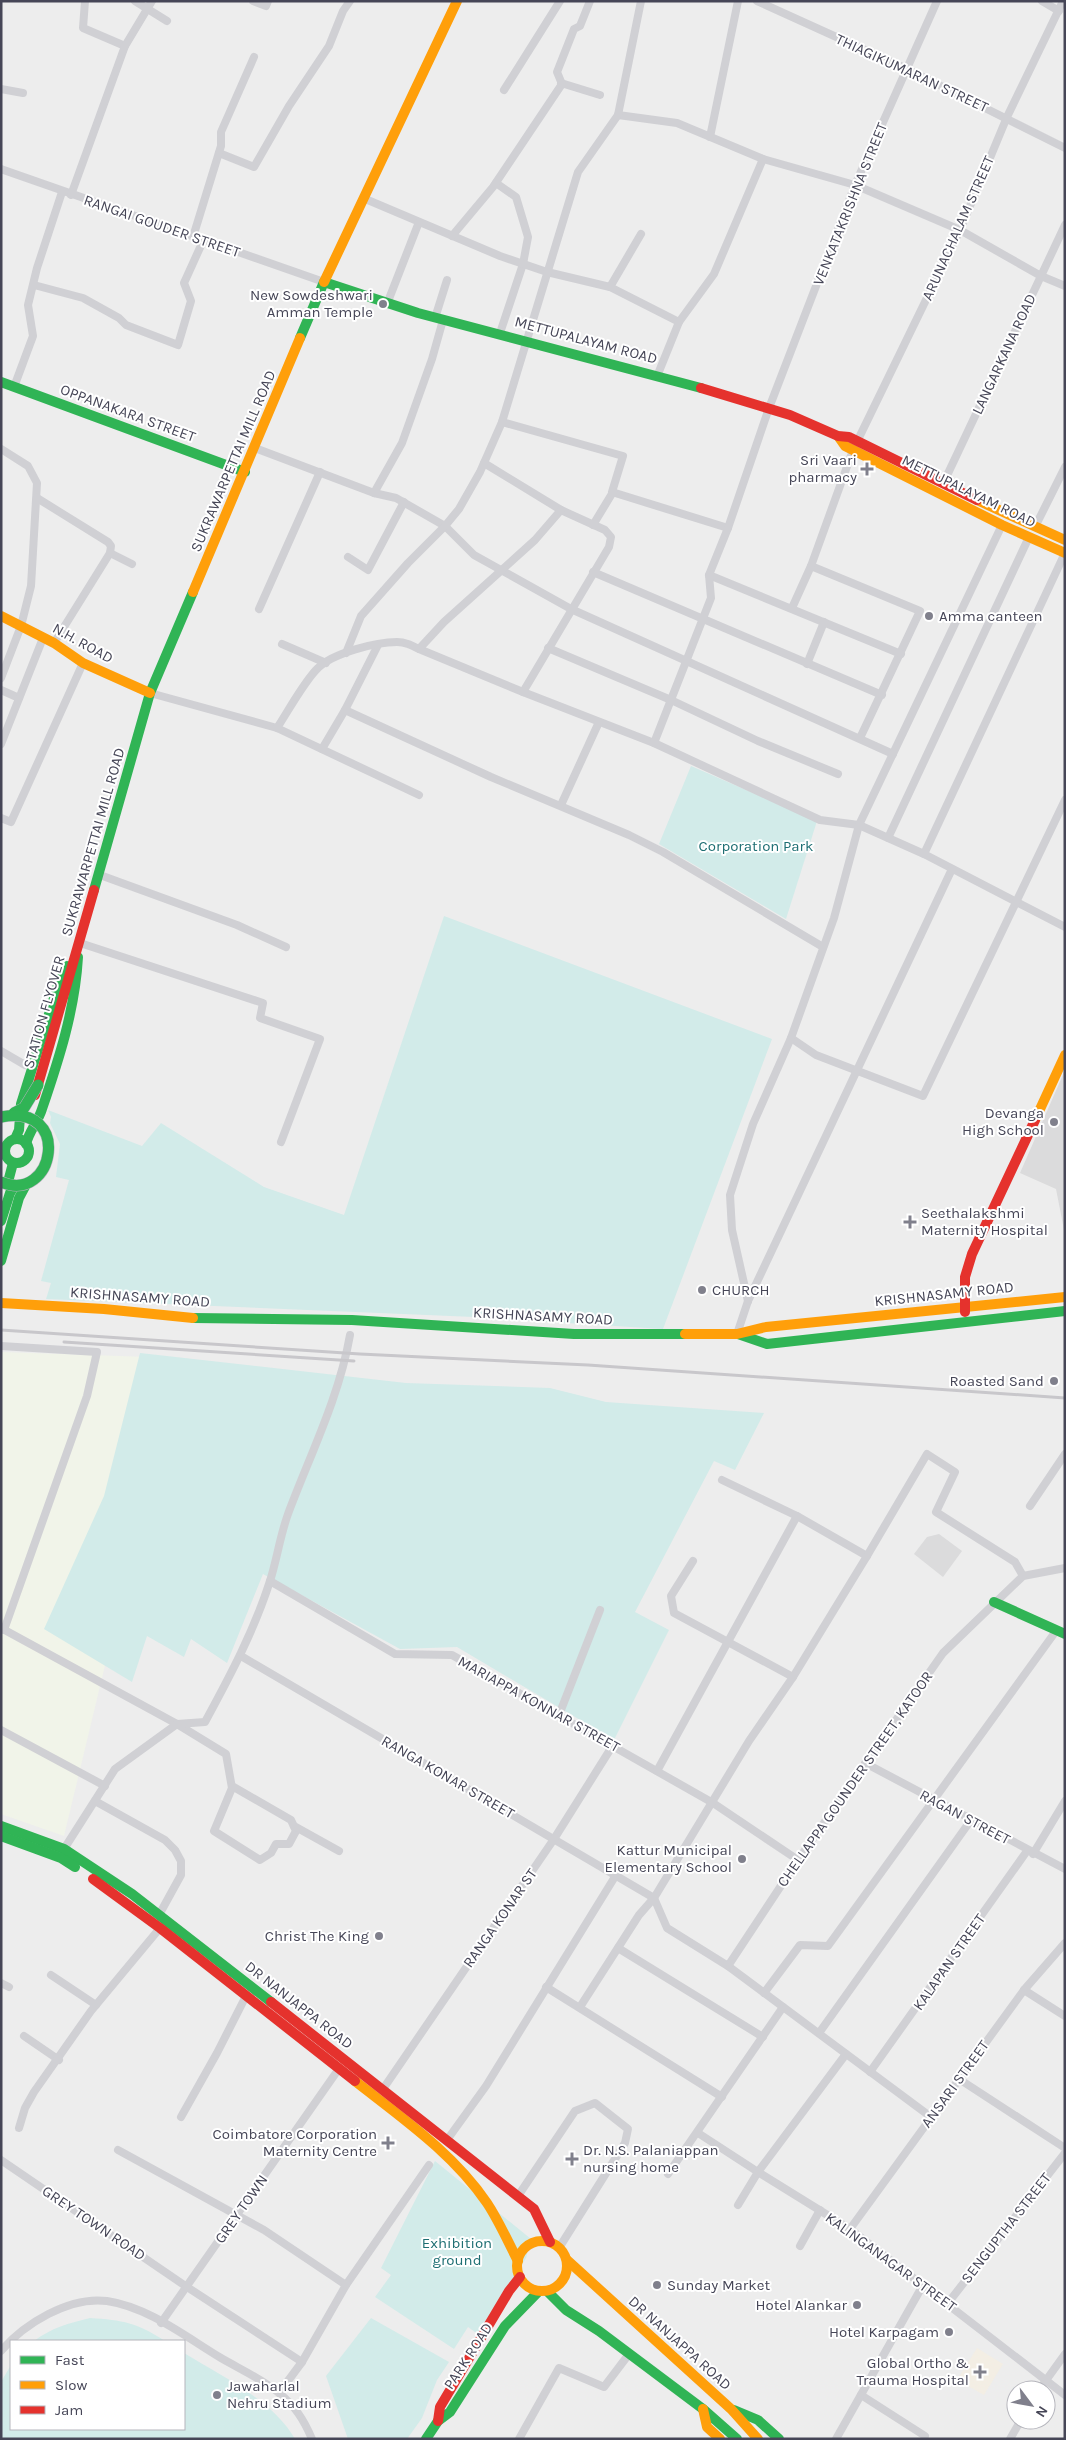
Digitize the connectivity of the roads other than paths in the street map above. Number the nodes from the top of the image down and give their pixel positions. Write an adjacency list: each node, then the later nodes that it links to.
1 (85, 1): 18 (street)
2 (135, 1): 15 (street)
3 (253, 1): 4 (street)
4 (268, 1)
5 (350, 1): 30 (street)
6 (457, 1): 37 (main road, SUKRAWARPETTAI MILL ROAD)
7 (560, 1): 23 (street)
8 (590, 1): 21 (street)
9 (641, 1): 26 (street)
10 (738, 1): 28 (street)
11 (758, 1): 20 (street, THIAGIKUMARAN STREET)
12 (937, 1): 20 (street, VENKATAKRISHNA STREET)
13 (1042, 1): 16 (street)
14 (1063, 1): 16 (street, ARUNACHALAM STREET)
15 (150, 4): 17 (street); 18 (street)
16 (1058, 11): 27 (street, ARUNACHALAM STREET)
17 (167, 21)
18 (125, 46): 36 (street)
19 (254, 57): 30 (street)
20 (907, 69): 27 (street, THIAGIKUMARAN STREET); 34 (street, VENKATAKRISHNA STREET)
21 (561, 83): 25 (street); 33 (street)
22 (1, 89): 24 (street)
23 (504, 90)
24 (23, 93)
25 (600, 95)
26 (618, 115): 28 (street); 46 (street)
27 (1007, 118): 29 (street, THIAGIKUMARAN STREET); 40 (street, ARUNACHALAM STREET)
28 (710, 137): 31 (street)
29 (1065, 148)
30 (219, 153): 43 (street)
31 (763, 159): 34 (street); 55 (street)
32 (1, 169): 35 (street, RANGAI GOUDER STREET)
33 (496, 183): 42 (street); 45 (street)
34 (855, 185): 40 (street); 61 (street, VENKATAKRISHNA STREET)
35 (62, 192): 36 (street, RANGAI GOUDER STREET); 50 (street)
36 (71, 195): 43 (street, RANGAI GOUDER STREET)
37 (363, 198): 38 (street); 49 (main road, SUKRAWARPETTAI MILL ROAD)
38 (419, 222): 42 (street); 53 (street)
39 (1065, 225): 47 (street, LANGARKANA ROAD)
40 (960, 230): 47 (street); 65 (street, ARUNACHALAM STREET)
41 (641, 234): 52 (street)
42 (452, 236): 45 (street)
43 (193, 237): 44 (street, RANGAI GOUDER STREET)
44 (203, 241): 49 (street, RANGAI GOUDER STREET); 50 (street)
45 (523, 264): 46 (street); 56 (street)
46 (547, 272): 52 (street); 57 (street)
47 (1041, 276): 51 (street); 70 (street, LANGARKANA ROAD)
48 (447, 280): 54 (street)
49 (324, 282): 53 (main road, METTUPALAYAM ROAD); 63 (main road, SUKRAWARPETTAI MILL ROAD)
50 (34, 285): 60 (street)
51 (1065, 286)
52 (610, 287): 55 (street)
53 (387, 305): 54 (main road, METTUPALAYAM ROAD)
54 (439, 318): 56 (main road, METTUPALAYAM ROAD); 72 (street)
55 (678, 322): 58 (street)
56 (500, 333): 57 (main road, METTUPALAYAM ROAD)
57 (526, 340): 58 (main road, METTUPALAYAM ROAD); 62 (street)
58 (658, 374): 61 (main road, METTUPALAYAM ROAD)
59 (1, 382): 60 (main road, OPPANAKARA STREET)
60 (14, 387): 68 (main road, OPPANAKARA STREET)
61 (769, 408): 65 (main road, METTUPALAYAM ROAD); 79 (street, VENKATAKRISHNA STREET)
62 (502, 422): 66 (street); 71 (street)
63 (255, 448): 68 (main road, SUKRAWARPETTAI MILL ROAD); 69 (street)
64 (1, 449): 73 (street)
65 (854, 449): 70 (main road, METTUPALAYAM ROAD); 77 (main road, METTUPALAYAM ROAD); 86 (street, ARUNACHALAM STREET)
66 (484, 463): 75 (street); 78 (street)
67 (1065, 466): 80 (street)
68 (245, 472): 112 (main road, SUKRAWARPETTAI MILL ROAD)
69 (320, 472): 72 (street); 91 (street)
70 (943, 484): 80 (main road, METTUPALAYAM ROAD)
71 (613, 492): 76 (street); 79 (street)
72 (374, 493): 74 (street)
73 (37, 498): 82 (street); 96 (street)
74 (404, 502): 78 (street); 84 (street)
75 (561, 510): 76 (street); 87 (street)
76 (593, 525): 88 (street)
77 (1002, 525): 80 (main road, METTUPALAYAM ROAD); 123 (street)
78 (445, 526): 87 (street); 103 (street)
79 (728, 528): 89 (street, VENKATAKRISHNA STREET)
80 (1032, 532): 81 (main road, METTUPALAYAM ROAD); 83 (main road, METTUPALAYAM ROAD); 130 (street)
81 (1065, 540)
82 (110, 553): 85 (street); 98 (street)
83 (1065, 553): 131 (street)
84 (348, 557)
85 (132, 564)
86 (811, 566): 90 (street, ARUNACHALAM STREET); 104 (street)
87 (500, 571): 92 (street); 102 (street)
88 (593, 572): 92 (street); 94 (street)
89 (709, 575): 90 (street); 94 (street)
90 (792, 608): 95 (street)
91 (260, 609)
92 (571, 609): 101 (street); 105 (street)
93 (1, 616): 96 (main road, N.H. ROAD)
94 (702, 619): 105 (street); 108 (street)
95 (824, 622): 104 (street); 108 (street)
96 (21, 626): 97 (main road, N.H. ROAD); 109 (street)
97 (43, 638): 98 (main road, N.H. ROAD); 114 (street)
98 (54, 644): 106 (main road, N.H. ROAD)
99 (282, 644): 107 (street)
100 (378, 645): 102 (street); 103 (street); 116 (street)
101 (548, 648): 111 (street); 115 (street)
102 (418, 649): 111 (street)
103 (346, 653): 107 (street)
104 (901, 654): 113 (street)
105 (687, 661): 115 (street); 119 (street)
106 (83, 663): 112 (main road, N.H. ROAD); 128 (street)
107 (326, 663): 118 (street)
108 (807, 664): 113 (street)
109 (1, 678)
110 (1, 690): 114 (street)
111 (522, 692): 117 (street)
112 (150, 694): 118 (street); 133 (main road, SUKRAWARPETTAI MILL ROAD)
113 (882, 695): 119 (street)
114 (20, 698): 121 (street)
115 (671, 700): 120 (street); 124 (street)
116 (346, 710): 122 (street); 127 (street)
117 (599, 722): 120 (street); 127 (street)
118 (277, 728): 122 (street)
119 (860, 738): 123 (street)
120 (654, 742): 129 (street)
121 (1, 744)
122 (322, 750): 125 (street)
123 (893, 754): 129 (street)
124 (838, 774)
125 (419, 796)
126 (1065, 800): 134 (street)
127 (561, 805): 138 (street)
128 (1, 818)
129 (859, 825): 130 (street); 138 (street)
130 (888, 838): 131 (street)
131 (924, 854): 132 (street)
132 (952, 869): 134 (street); 143 (street)
133 (100, 875): 136 (main road, SUKRAWARPETTAI MILL ROAD); 137 (street)
134 (1015, 902): 135 (street); 143 (street)
135 (1065, 927)
136 (79, 946): 139 (main road); 144 (main road, STATION FLYOVER); 148 (street); 149 (main road)
137 (286, 947)
138 (823, 947): 140 (street)
139 (42, 1038): 141 (street); 149 (main road)
140 (791, 1038): 143 (street); 157 (street)
141 (1, 1051)
142 (1065, 1055): 160 (main road)
143 (856, 1071): 157 (street)
144 (38, 1085): 145 (main road, STATION FLYOVER, bridge); 147 (main road, STATION FLYOVER, bridge)
145 (14, 1113): 146 (main road, STATION FLYOVER, bridge); 147 (main road, bridge)
146 (1, 1117)
147 (32, 1118): 152 (main road, bridge)
148 (281, 1142)
149 (12, 1144): 150 (main road); 150 (main road)
150 (7, 1160): 151 (main road)
151 (8, 1183): 152 (main road, bridge); 153 (main road)
152 (27, 1183): 154 (main road)
153 (1, 1221)
154 (1, 1261)
155 (1, 1295): 159 (main road, KRISHNASAMY ROAD)
156 (1065, 1297): 160 (main road, KRISHNASAMY ROAD)
157 (748, 1301): 163 (street)
158 (1, 1303): 159 (main road, KRISHNASAMY ROAD)
159 (19, 1304): 163 (main road, KRISHNASAMY ROAD)
160 (965, 1307): 162 (main road); 163 (main road, KRISHNASAMY ROAD)
161 (1065, 1311): 162 (main road)
162 (964, 1322): 163 (main road)
163 (737, 1334)
164 (350, 1335): 174 (street)
165 (1, 1346): 177 (street)
166 (1065, 1454): 168 (street)
167 (722, 1480): 169 (street)
168 (1030, 1506)
169 (797, 1516): 170 (street); 179 (street)
170 (867, 1556): 173 (street); 181 (street)
171 (693, 1561): 179 (street)
172 (1065, 1568): 173 (street)
173 (1023, 1576): 175 (street, CHELLAPPA GOUNDER STREET, KATOOR)
174 (270, 1580): 180 (street); 182 (street, MARIAPPA KONNAR STREET)
175 (994, 1602): 178 (main road); 186 (street, CHELLAPPA GOUNDER STREET, KATOOR)
176 (600, 1610): 182 (street)
177 (3, 1629): 183 (street)
178 (1061, 1632): 190 (street)
179 (728, 1642): 181 (street); 187 (street)
180 (241, 1656): 183 (street); 198 (street, RANGA KONAR STREET)
181 (793, 1677): 193 (street)
182 (559, 1715): 185 (street, MARIAPPA KONNAR STREET)
183 (177, 1724): 188 (street); 189 (street)
184 (1, 1730): 188 (street)
185 (613, 1746): 187 (street, MARIAPPA KONNAR STREET); 198 (street, RANGA KONAR ST)
186 (865, 1763): 190 (street, RAGAN STREET); 202 (street, CHELLAPPA GOUNDER STREET, KATOOR)
187 (657, 1771): 193 (street, MARIAPPA KONNAR STREET)
188 (105, 1786): 192 (street)
189 (232, 1786): 196 (street); 196 (street)
190 (935, 1801): 194 (street, RAGAN STREET); 216 (street)
191 (1065, 1801): 201 (street)
192 (95, 1802): 199 (street); 206 (street)
193 (713, 1803): 202 (street, MARIAPPA KONNAR STREET); 205 (street)
194 (971, 1820): 201 (street, RAGAN STREET); 222 (street)
195 (1, 1826): 199 (main road, DR NANJAPPA ROAD)
196 (294, 1826): 200 (street)
197 (1, 1836): 207 (main road, DR NANJAPPA ROAD)
198 (554, 1839): 204 (street, RANGA KONAR STREET); 230 (street, RANGA KONAR ST)
199 (64, 1849): 206 (main road, DR NANJAPPA ROAD)
200 (339, 1851)
201 (1030, 1852): 203 (street, RAGAN STREET); 228 (street, KALAPAN STREET)
202 (798, 1860): 210 (street, CHELLAPPA GOUNDER STREET, KATOOR)
203 (1065, 1869)
204 (616, 1876): 205 (street, RANGA KONAR STREET); 214 (street)
205 (654, 1898): 209 (street); 210 (street)
206 (159, 1915): 230 (main road, DR NANJAPPA ROAD)
207 (160, 1928): 217 (main road, DR NANJAPPA ROAD); 218 (street)
208 (1065, 1943): 215 (street, ANSARI STREET)
209 (618, 1948): 219 (street); 224 (street)
210 (728, 1966): 216 (street)
211 (51, 1975): 218 (street)
212 (1, 1983): 213 (street)
213 (9, 1987)
214 (546, 1987): 219 (street); 237 (street)
215 (1024, 1990): 221 (street); 229 (street, ANSARI STREET)
216 (764, 1992): 220 (street)
217 (246, 1996): 227 (main road, DR NANJAPPA ROAD); 232 (street)
218 (96, 2005): 226 (street)
219 (580, 2007): 231 (street)
220 (783, 2007): 222 (street); 224 (street)
221 (1065, 2016)
222 (819, 2033): 225 (street)
223 (24, 2036): 226 (street)
224 (763, 2037): 231 (street)
225 (846, 2054): 228 (street); 243 (street)
226 (59, 2060): 235 (street)
227 (338, 2070): 234 (main road, DR NANJAPPA ROAD); 248 (street, GREY TOWN)
228 (870, 2072): 233 (street)
229 (959, 2079): 233 (street, ANSARI STREET); 238 (street)
230 (383, 2089): 234 (main road, DR NANJAPPA ROAD)
231 (722, 2097): 236 (street)
232 (181, 2117)
233 (931, 2117): 249 (street, ANSARI STREET)
234 (419, 2125): 237 (main road, DR NANJAPPA ROAD); 253 (main road, DR NANJAPPA ROAD)
235 (19, 2128)
236 (698, 2133): 243 (street); 244 (street)
237 (447, 2140): 245 (main road, DR NANJAPPA ROAD)
238 (1065, 2148)
239 (118, 2150): 248 (street)
240 (1065, 2153): 259 (street, SENGUPTHA STREET)
241 (1, 2160): 257 (street, GREY TOWN ROAD)
242 (429, 2165): 255 (street)
243 (758, 2172): 246 (street); 247 (street, KALINGANAGAR STREET)
244 (668, 2174)
245 (518, 2196): 250 (main road, DR NANJAPPA ROAD); 250 (street)
246 (738, 2205)
247 (820, 2210): 249 (street, KALINGANAGAR STREET); 251 (street)
248 (235, 2216): 255 (street); 257 (street, GREY TOWN)
249 (850, 2229): 256 (street, KALINGANAGAR STREET)
250 (555, 2245): 252 (main road); 253 (main road)
251 (800, 2246)
252 (567, 2260): 258 (main road); 271 (main road, DR NANJAPPA ROAD)
253 (518, 2261): 254 (main road)
254 (520, 2277): 258 (main road); 272 (main road)
255 (346, 2285): 266 (street)
256 (923, 2285): 259 (street, KALINGANAGAR STREET); 269 (street)
257 (187, 2287): 260 (street, GREY TOWN); 266 (street, GREY TOWN ROAD)
258 (543, 2291): 264 (main road); 272 (main road, PARK ROAD)
259 (948, 2303): 267 (street, KALINGANAGAR STREET)
260 (161, 2322): 261 (street); 268 (street)
261 (12, 2340)
262 (10, 2342): 263 (street)
263 (1, 2351)
264 (629, 2354): 270 (main road); 277 (street)
265 (1065, 2354): 267 (street)
266 (302, 2362): 268 (street)
267 (1045, 2380)
268 (279, 2393): 275 (street)
269 (861, 2395): 274 (street); 281 (street)
270 (703, 2409): 278 (main road); 279 (main road)
271 (731, 2409): 273 (main road); 280 (main road, DR NANJAPPA ROAD)
272 (438, 2422): 276 (main road, PARK ROAD)
273 (755, 2436)
274 (926, 2436)
275 (312, 2439)
276 (426, 2439)
277 (519, 2439)
278 (720, 2439)
279 (737, 2439)
280 (779, 2439)
281 (836, 2439)

